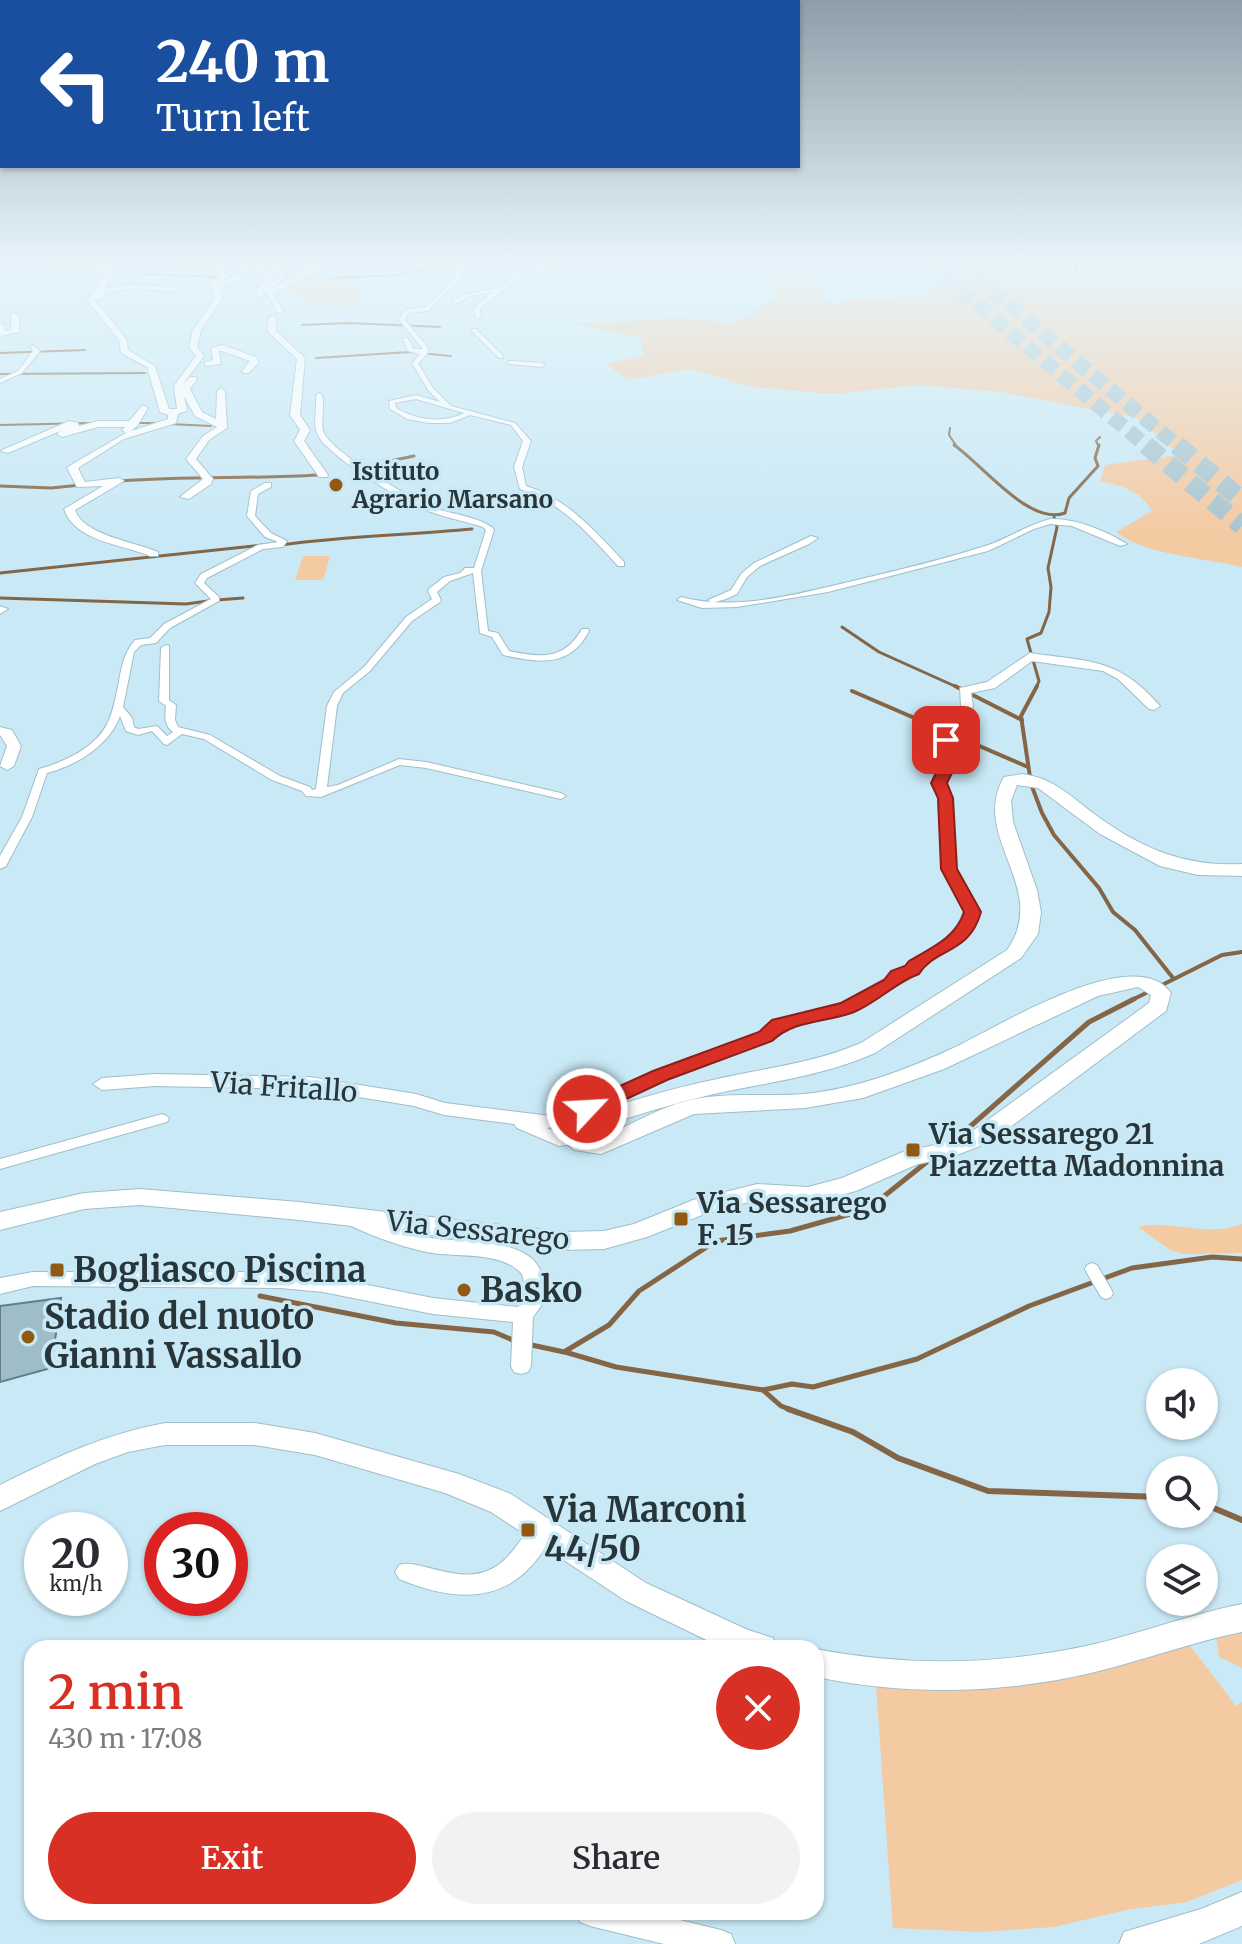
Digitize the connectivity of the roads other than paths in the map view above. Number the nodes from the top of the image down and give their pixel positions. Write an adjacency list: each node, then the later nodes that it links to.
1 (36, 353): 17 (street)
2 (127, 353): 20 (street)
3 (196, 353): 9 (street)
4 (215, 353): 12 (street)
5 (236, 353): 14 (street)
6 (297, 353): 29 (street)
7 (425, 353): 21 (street)
8 (497, 353): 10 (street)
9 (199, 357): 12 (street); 15 (street)
10 (501, 357)
11 (510, 363): 13 (street)
12 (208, 364): 16 (street)
13 (542, 365)
14 (246, 371)
15 (186, 378): 23 (street); 25 (street)
16 (208, 379)
17 (0, 381)
18 (221, 391): 25 (street)
19 (319, 395): 36 (street)
20 (161, 401): 23 (street); 26 (street)
21 (449, 407): 24 (street); 24 (street)
22 (143, 408): 26 (street)
23 (173, 413): 34 (street)
24 (467, 414): 35 (street)
25 (221, 424): 31 (street)
26 (130, 428): 27 (street); 28 (street)
27 (5, 451)
28 (83, 452)
29 (323, 475)
30 (268, 485): 40 (street)
31 (185, 497)
32 (814, 538): 33 (street)
33 (1123, 544)
34 (154, 554)
35 (621, 564)
36 (477, 571): 37 (street); 44 (street)
37 (585, 631)
38 (166, 648): 42 (street)
39 (1154, 706): 49 (street)
40 (118, 707): 42 (street); 46 (street)
41 (0, 731): 43 (street)
42 (178, 732): 44 (street)
43 (3, 766)
44 (321, 794): 45 (street)
45 (561, 796)
46 (0, 866)
47 (1242, 870): 51 (street)
48 (102, 1084): 49 (street, Via Fritallo)
49 (511, 1118): 51 (street)
50 (162, 1119): 52 (street)
51 (573, 1139): 53 (street, Via Sessarego)
52 (0, 1164)
53 (348, 1216): 54 (street, Via Sessarego); 56 (street)
54 (0, 1221)
55 (1092, 1269): 57 (street)
56 (0, 1286)
57 (1106, 1293)
58 (0, 1499): 59 (street)
59 (544, 1529): 60 (street); 62 (street)
60 (407, 1572)
61 (1242, 1618): 63 (street)
62 (738, 1640)
63 (824, 1664)
64 (1242, 1909): 67 (street)
65 (623, 1920): 66 (street)
66 (721, 1944)
67 (1136, 1944)

